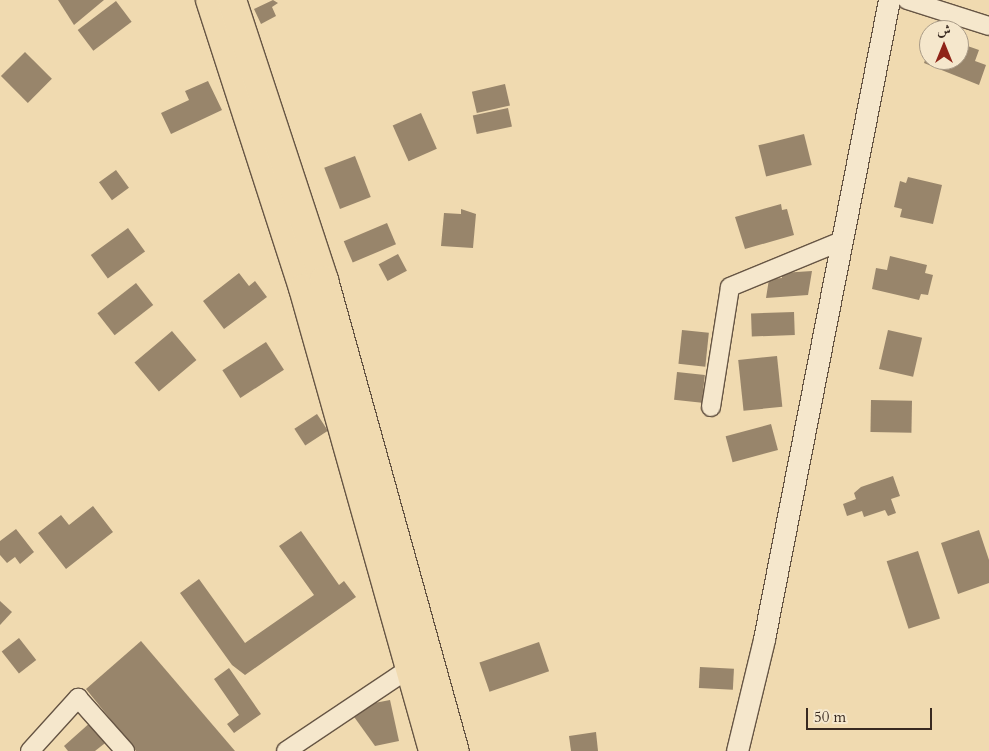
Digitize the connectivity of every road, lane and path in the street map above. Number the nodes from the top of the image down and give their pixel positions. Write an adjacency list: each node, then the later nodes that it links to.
1 (210, 0): 8 (main road)
2 (232, 0): 13 (main road)
3 (889, 0): 6 (street)
4 (906, 0): 5 (street)
5 (989, 26)
6 (839, 242): 7 (street); 14 (street)
7 (711, 408)
8 (410, 668): 11 (street); 12 (main road)
9 (30, 751): 10 (street)
10 (125, 751)
11 (286, 751)
12 (433, 751)
13 (455, 751)
14 (737, 751)

